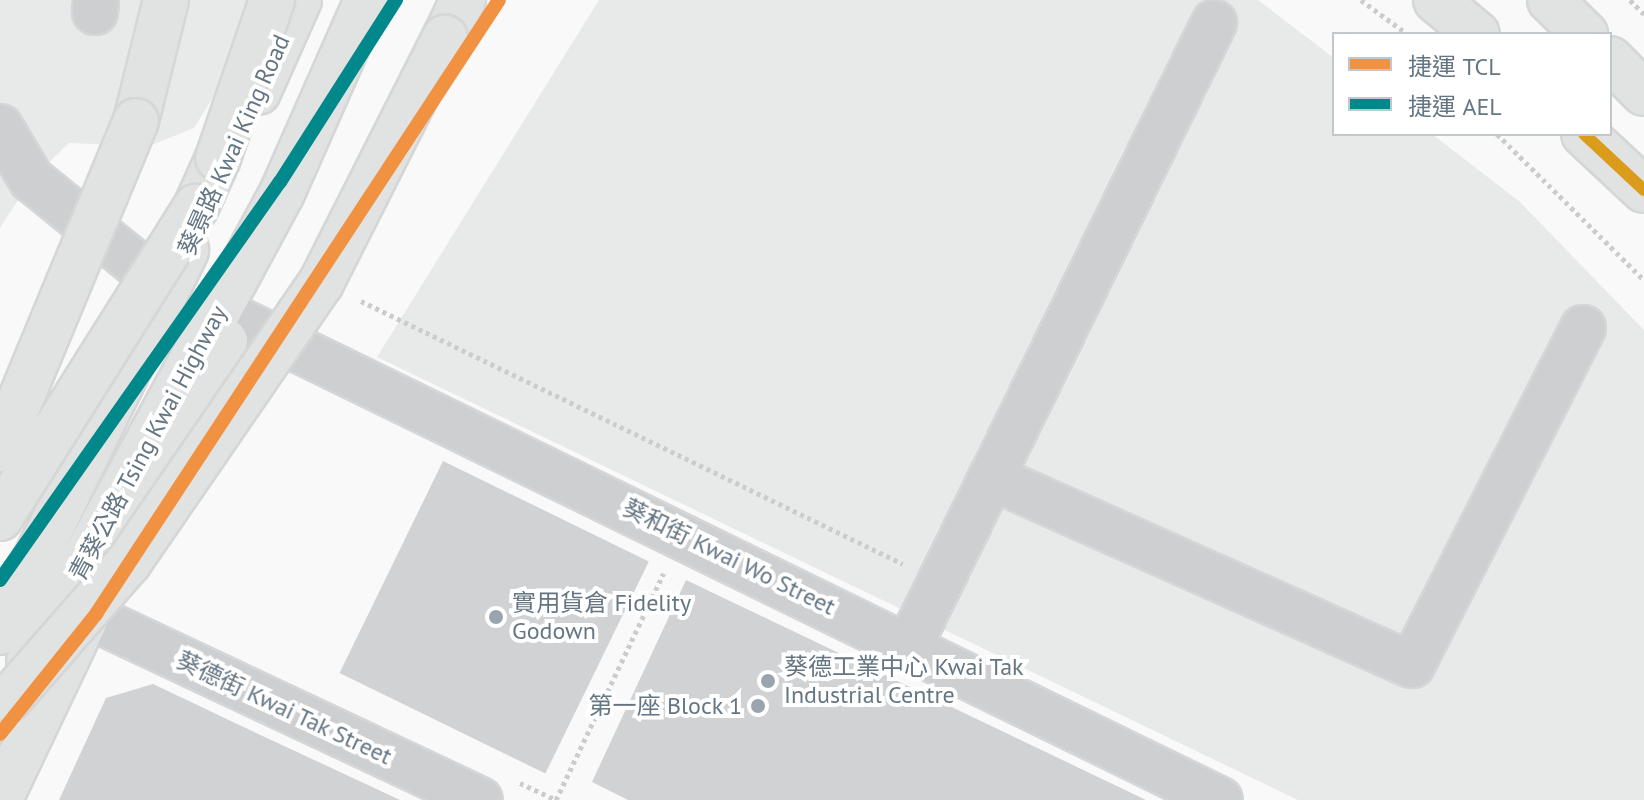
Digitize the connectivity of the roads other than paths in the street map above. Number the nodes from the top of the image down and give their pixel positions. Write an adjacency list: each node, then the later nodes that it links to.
1 (166, 0): 20 (main road, bridge)
2 (272, 0): 22 (main road, bridge)
3 (299, 0): 17 (main road, 葵景路 Kwai King Road)
4 (367, 0): 26 (main road, 青葵公路 Tsing Kwai Highway, bridge)
5 (378, 0): 18 (main road)
6 (463, 0): 26 (main road, bridge)
7 (1436, 0): 10 (main road)
8 (1550, 0): 11 (main road)
9 (1214, 23): 21 (street)
10 (1475, 32)
11 (1583, 32)
12 (1612, 61): 13 (main road)
13 (1644, 93)
14 (0, 127): 17 (street)
15 (1586, 136): 16 (main road)
16 (1644, 190)
17 (168, 290): 24 (main road, 葵景路 Kwai King Road)
18 (236, 319): 23 (main road); 25 (street, 葵和街 Kwai Wo Street)
19 (1583, 328): 21 (street)
20 (0, 449)
21 (991, 477): 25 (street)
22 (0, 518)
23 (87, 615): 27 (street, 葵德街 Kwai Tak Street); 28 (main road)
24 (0, 632)
25 (909, 646): 29 (street, 葵和街 Kwai Wo Street)
26 (4, 703)
27 (497, 790)
28 (0, 799)
29 (1220, 800)

